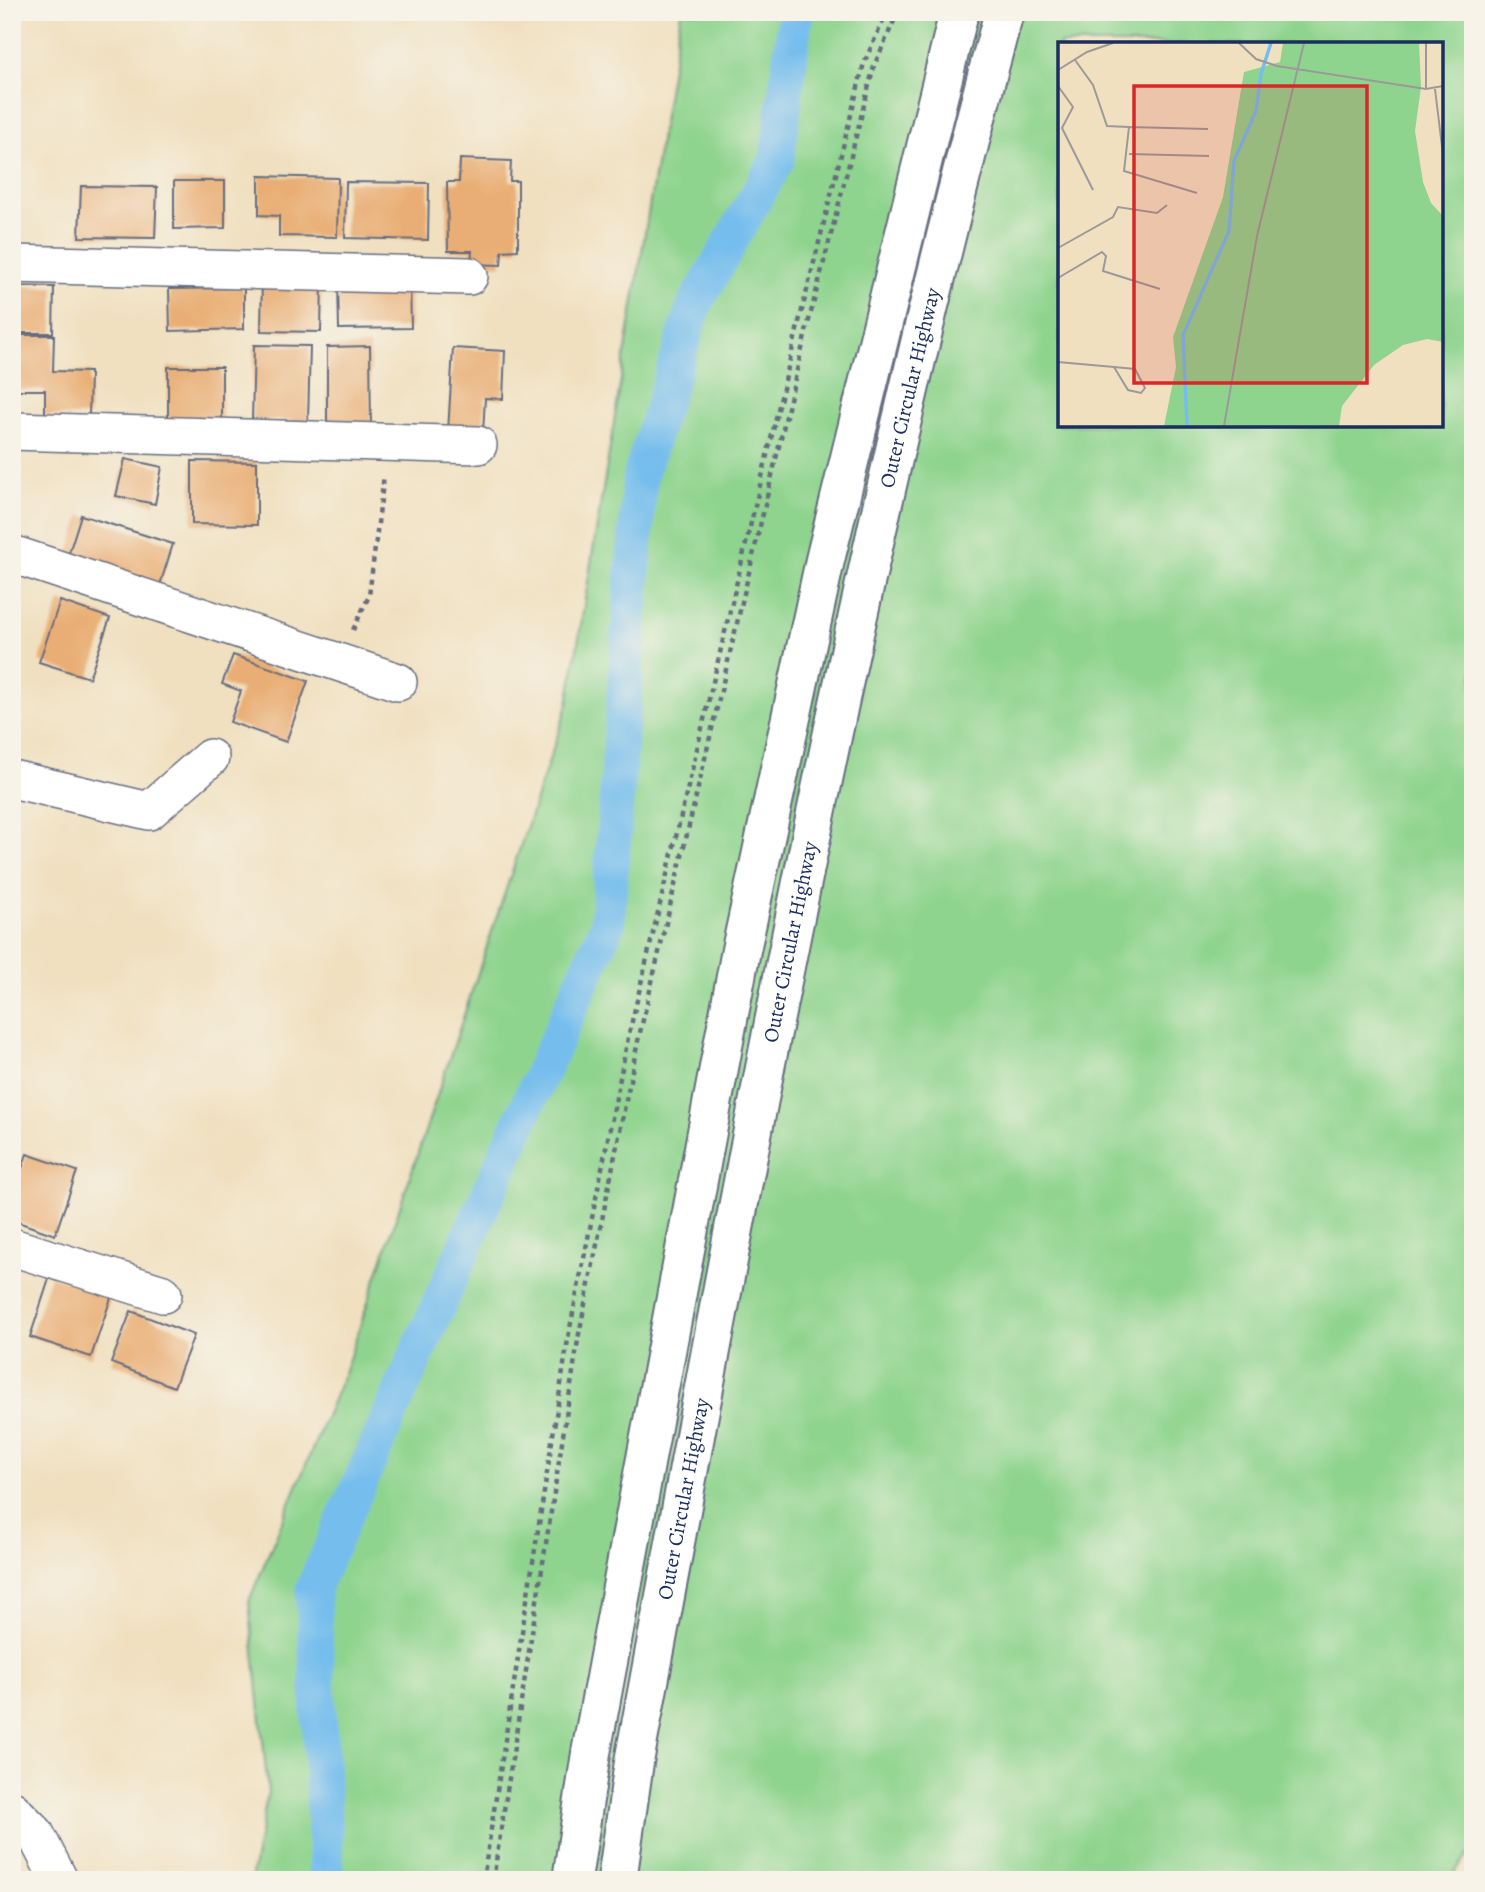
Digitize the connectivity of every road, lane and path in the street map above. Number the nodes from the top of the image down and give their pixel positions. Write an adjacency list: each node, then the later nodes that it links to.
1 (887, 12): 19 (path)
2 (898, 12): 20 (path)
3 (959, 12): 21 (highway, Outer Circular Highway)
4 (1004, 12): 22 (highway, Outer Circular Highway)
5 (12, 264): 6 (street)
6 (469, 276)
7 (12, 431): 8 (street)
8 (377, 440): 9 (street); 11 (path)
9 (478, 445)
10 (12, 554): 12 (street)
11 (348, 639)
12 (398, 682)
13 (210, 758): 14 (street)
14 (12, 779)
15 (12, 1247): 16 (street)
16 (163, 1294)
17 (12, 1810): 18 (street)
18 (59, 1880)
19 (483, 1880)
20 (493, 1880)
21 (572, 1880)
22 (617, 1880)

